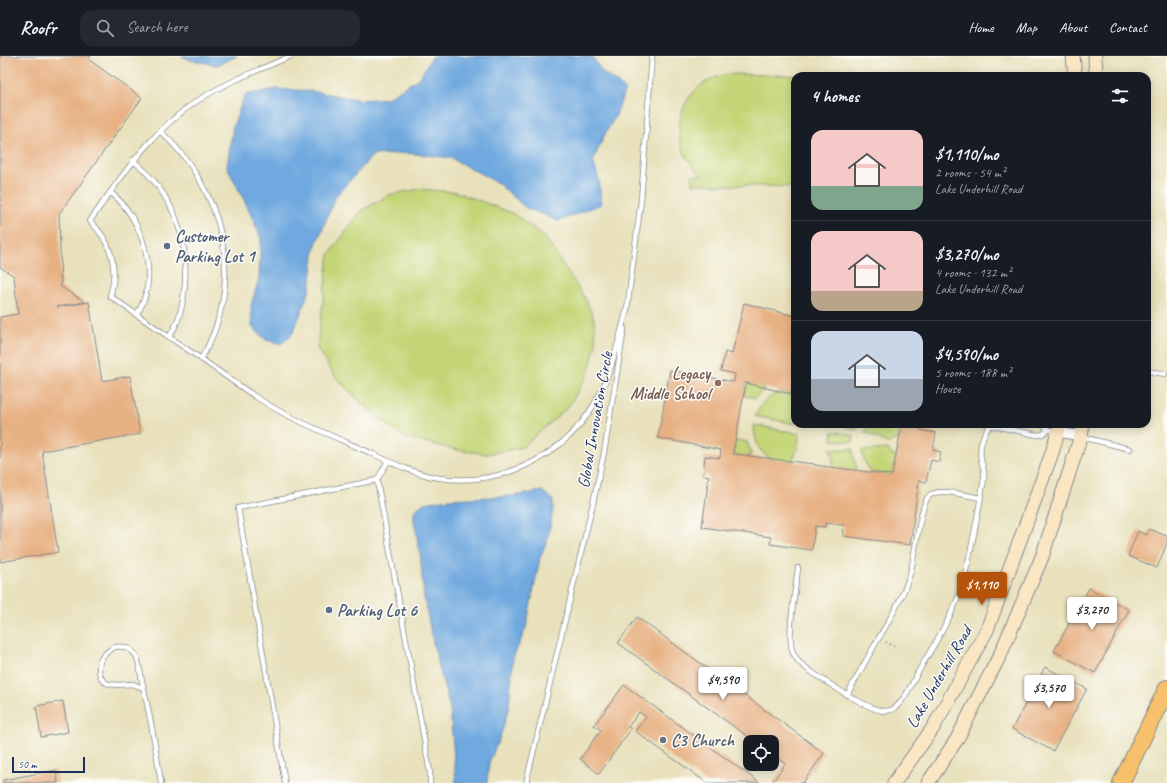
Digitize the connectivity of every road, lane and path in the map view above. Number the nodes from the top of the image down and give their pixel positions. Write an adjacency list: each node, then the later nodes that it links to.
1 (291, 56): 7 (lane)
2 (652, 56): 10 (lane, Global Innovation Circle)
3 (1073, 56): 5 (street)
4 (1094, 56): 6 (street)
5 (1074, 72)
6 (1096, 72)
7 (160, 131): 8 (lane); 13 (lane)
8 (134, 160): 9 (lane); 12 (lane)
9 (110, 192): 11 (lane); 11 (lane)
10 (627, 309): 21 (lane); 34 (lane, Global Innovation Circle)
11 (136, 315): 12 (lane)
12 (169, 337): 13 (lane)
13 (201, 359): 21 (lane)
14 (1151, 372): 15 (lane)
15 (1165, 374)
16 (988, 428): 23 (lane)
17 (1008, 428): 18 (lane)
18 (1055, 429): 19 (street); 35 (street, Lake Underhill Road)
19 (1082, 430): 20 (lane); 36 (street)
20 (1130, 449)
21 (388, 461): 22 (lane)
22 (377, 480): 32 (lane); 33 (lane)
23 (980, 498): 29 (lane); 29 (lane)
24 (798, 568): 29 (lane)
25 (886, 642): 26 (path)
26 (894, 646)
27 (144, 688): 27 (lane); 31 (lane)
28 (1167, 688): 37 (highway)
29 (847, 695)
30 (1167, 712): 38 (highway)
31 (161, 783)
32 (285, 783)
33 (430, 783)
34 (526, 783)
35 (894, 783)
36 (928, 783)
37 (1121, 783)
38 (1128, 783)

